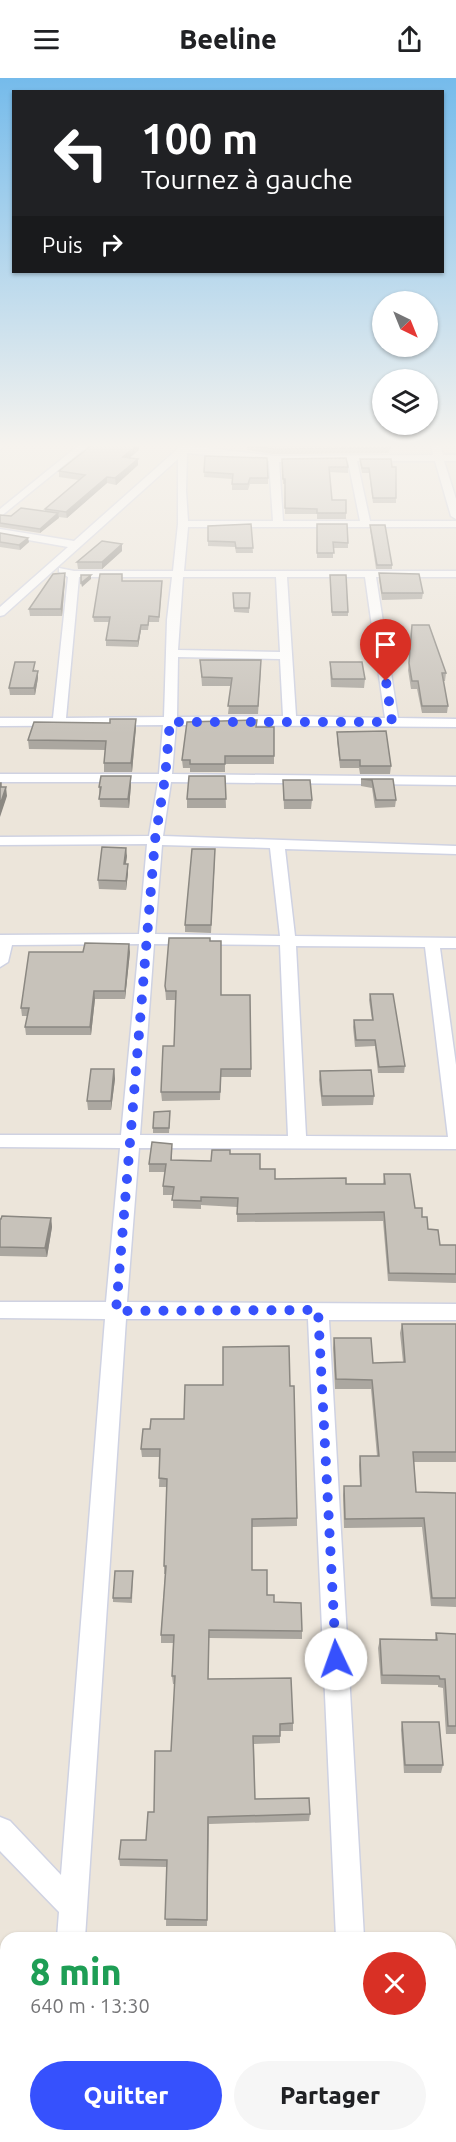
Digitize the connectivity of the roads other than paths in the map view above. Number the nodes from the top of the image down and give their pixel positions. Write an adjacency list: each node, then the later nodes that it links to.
1 (54, 541): 4 (street)
2 (80, 541): 4 (street)
3 (181, 541): 7 (street)
4 (76, 545): 5 (street)
5 (53, 566): 6 (street); 11 (street)
6 (73, 574): 7 (street); 16 (street)
7 (178, 574): 8 (street); 12 (street)
8 (281, 574): 9 (street); 13 (street)
9 (370, 574): 10 (street); 18 (street)
10 (456, 574)
11 (0, 613)
12 (172, 653): 13 (street); 17 (street)
13 (286, 656): 14 (street)
14 (290, 720): 17 (street); 18 (street)
15 (0, 722): 16 (street)
16 (59, 722): 17 (street)
17 (170, 722): 21 (street)
18 (392, 722): 19 (street)
19 (456, 723)
20 (0, 778): 21 (street)
21 (165, 778): 22 (street); 23 (street)
22 (456, 781)
23 (155, 840): 24 (street); 25 (street); 27 (street)
24 (0, 841)
25 (277, 844): 26 (street); 29 (street)
26 (456, 850)
27 (147, 939): 28 (street); 29 (street); 35 (street)
28 (2, 940): 32 (street)
29 (288, 941): 30 (street); 36 (street)
30 (432, 943): 31 (street); 33 (street)
31 (456, 943)
32 (0, 962)
33 (456, 1135)
34 (0, 1141): 35 (street)
35 (131, 1142): 36 (street); 40 (street)
36 (297, 1142): 37 (street)
37 (456, 1143)
38 (0, 1310): 40 (street)
39 (318, 1310): 40 (street); 41 (street); 45 (street)
40 (116, 1311): 43 (street)
41 (456, 1312)
42 (0, 1831): 43 (street)
43 (74, 1906): 44 (street)
44 (72, 1932)
45 (350, 1932)

